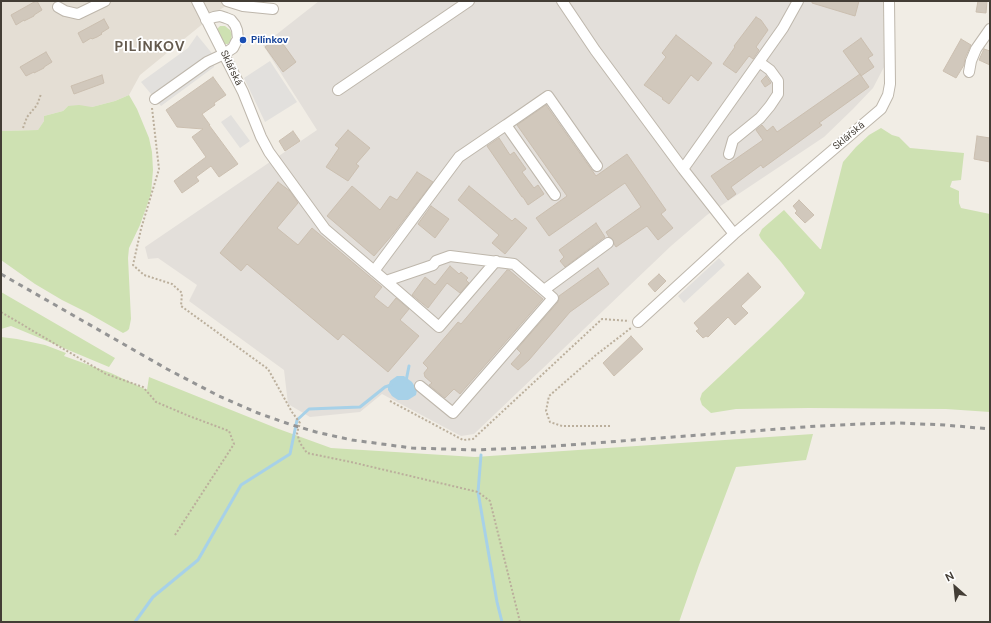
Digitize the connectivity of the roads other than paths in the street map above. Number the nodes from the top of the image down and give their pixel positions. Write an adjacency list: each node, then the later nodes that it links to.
1 (105, 1): 8 (street)
2 (197, 1): 10 (street, Sklářská)
3 (226, 1): 9 (street)
4 (469, 1): 15 (street)
5 (562, 1): 20 (street)
6 (798, 1): 13 (street)
7 (889, 1): 22 (street, Sklářská)
8 (58, 7)
9 (273, 9)
10 (206, 20): 12 (street, Sklářská); 12 (street)
11 (990, 29): 14 (street)
12 (224, 54): 16 (street); 25 (street, Sklářská)
13 (759, 62): 18 (street); 20 (street)
14 (969, 72)
15 (338, 90)
16 (155, 100)
17 (506, 125): 19 (street); 21 (street); 25 (street)
18 (729, 154)
19 (597, 166)
20 (683, 169): 22 (street)
21 (555, 195)
22 (734, 234): 28 (street, Sklářská)
23 (608, 243): 27 (street)
24 (496, 261): 26 (street); 26 (street, Sklářská); 27 (street)
25 (374, 271): 26 (street, Sklářská)
26 (386, 281)
27 (544, 290): 29 (street)
28 (638, 322)
29 (420, 386)

